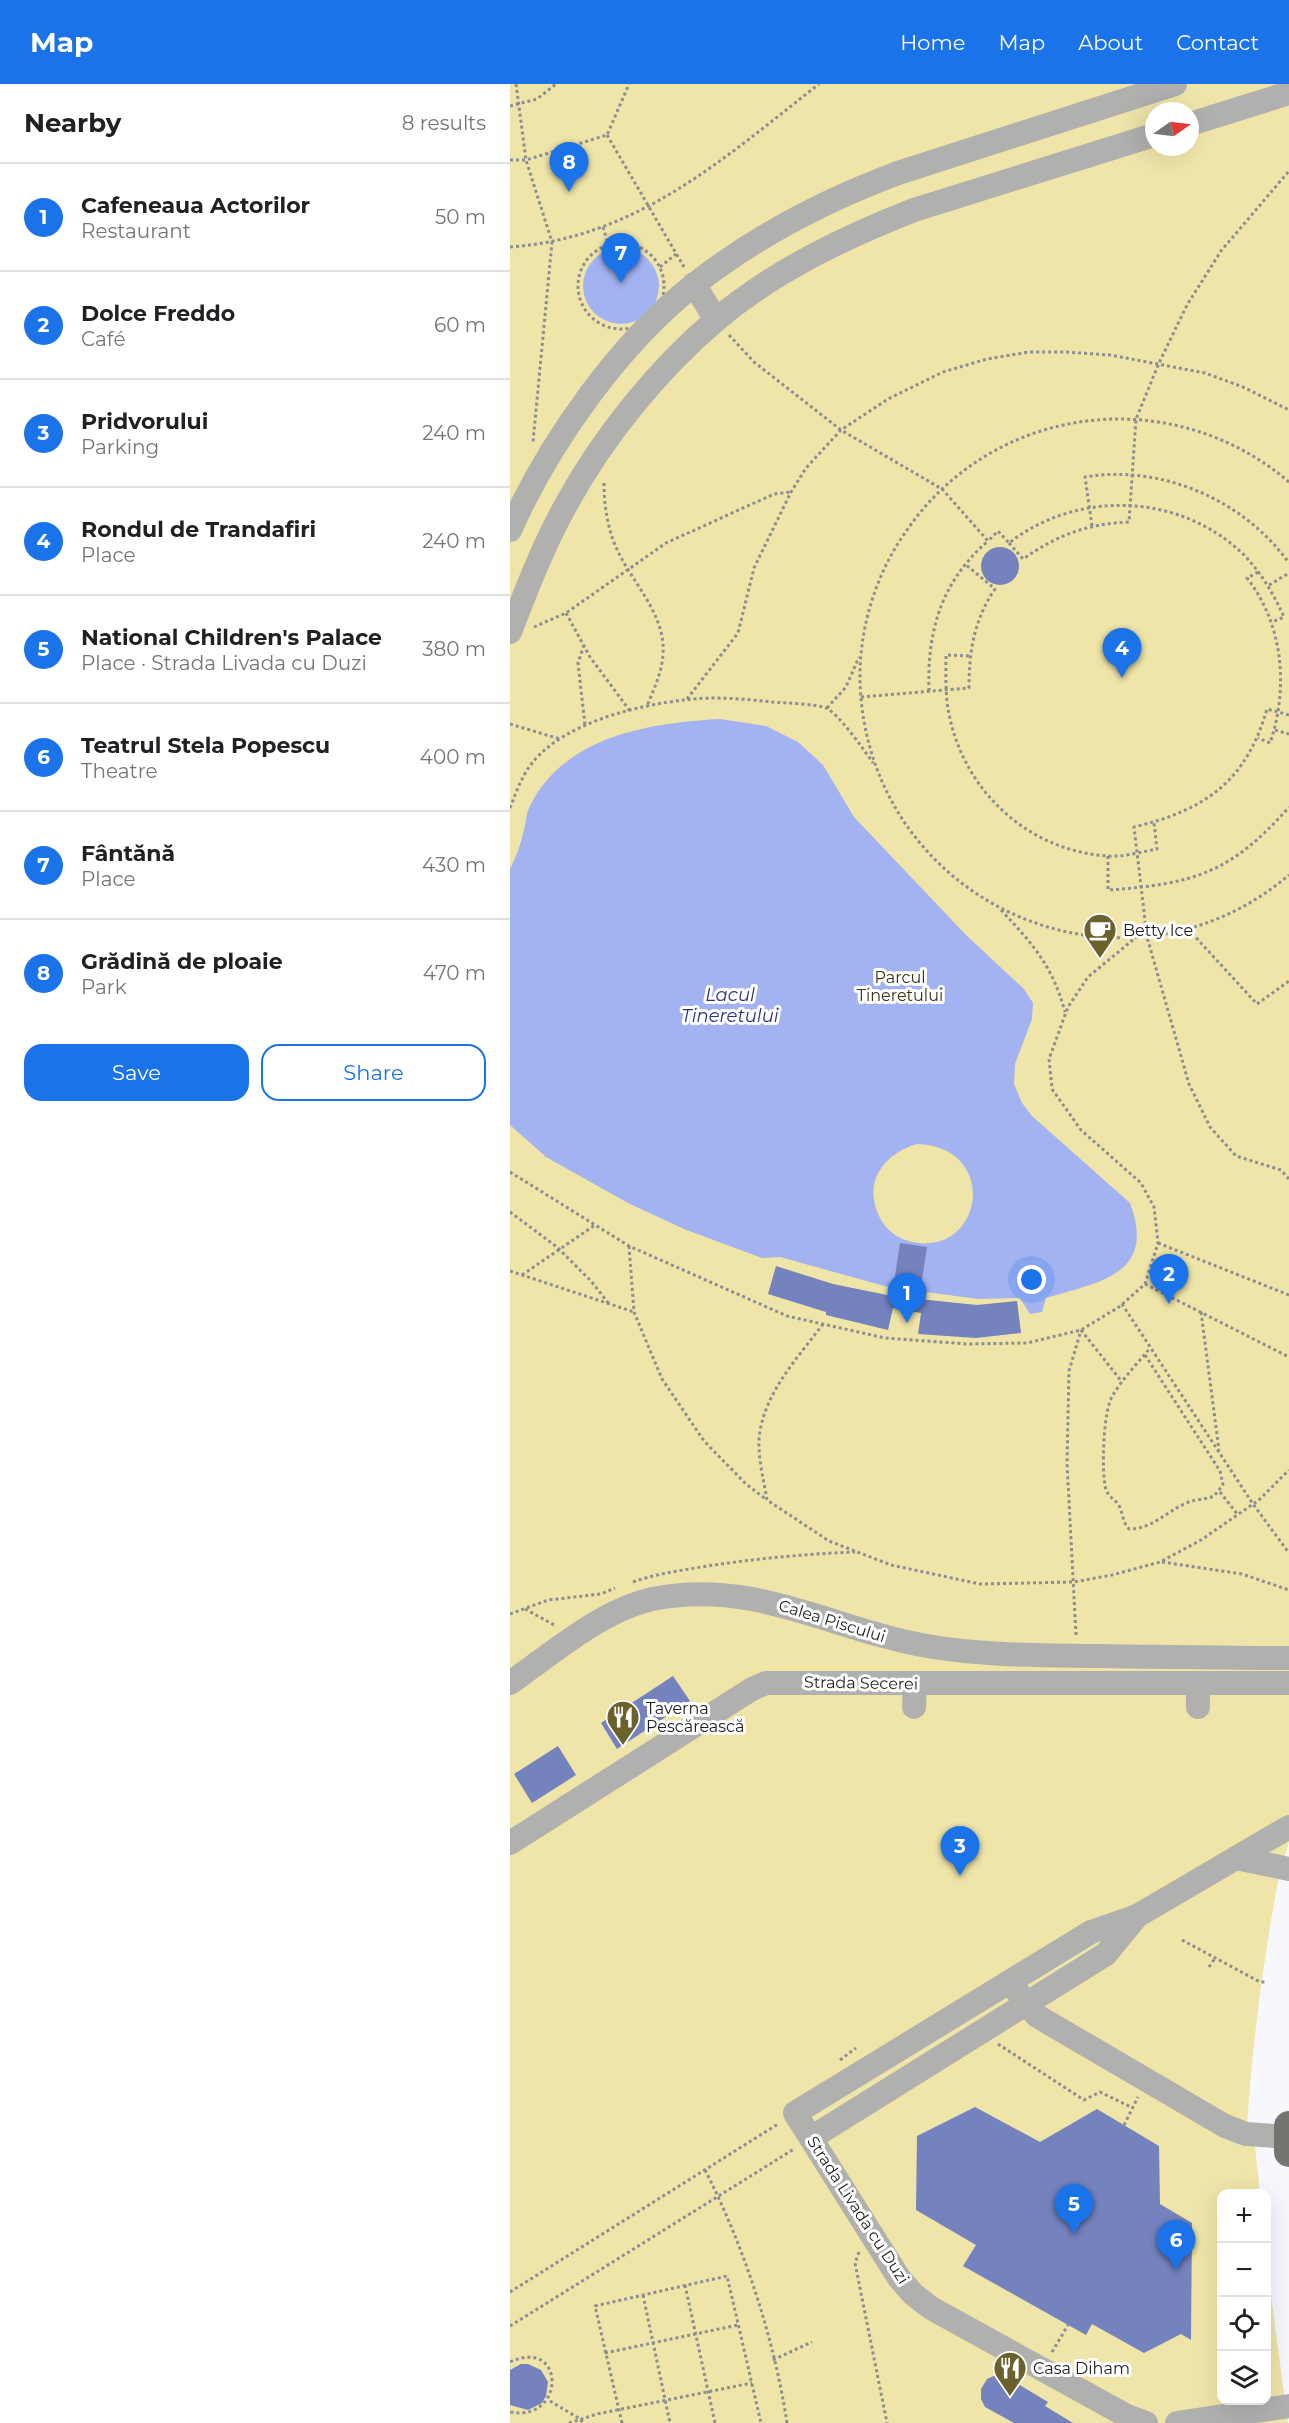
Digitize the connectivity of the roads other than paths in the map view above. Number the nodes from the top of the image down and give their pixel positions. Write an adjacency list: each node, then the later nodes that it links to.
1 (1175, 84): 5 (street)
2 (1289, 93): 3 (street)
3 (1199, 121)
4 (1145, 138): 6 (street)
5 (860, 187): 6 (street); 7 (street)
6 (877, 224): 8 (street)
7 (694, 284): 8 (street); 9 (street)
8 (716, 320): 10 (street)
9 (510, 530)
10 (511, 630)
11 (1179, 1657): 12 (street, Calea Piscului); 14 (street, Calea Piscului); 17 (street)
12 (1258, 1658): 13 (street, Calea Piscului); 16 (street)
13 (1289, 1658)
14 (510, 1683)
15 (1289, 1683): 16 (street, Strada Secerei)
16 (1258, 1684): 17 (street, Strada Secerei)
17 (1202, 1693): 19 (street, Strada Secerei)
18 (1289, 1827): 20 (street)
19 (510, 1843)
20 (1236, 1858): 21 (street); 22 (street)
21 (1289, 1869)
22 (1137, 1916): 23 (street); 24 (street)
23 (1010, 1980): 24 (street); 27 (street, Strada Livada cu Duzi)
24 (1025, 2003): 26 (street); 27 (street)
25 (1289, 2126): 26 (main road)
26 (1289, 2137): 28 (main road)
27 (811, 2138): 30 (street, Strada Livada cu Duzi)
28 (1289, 2152)
29 (1289, 2406): 31 (street)
30 (1146, 2423)
31 (1178, 2423)

